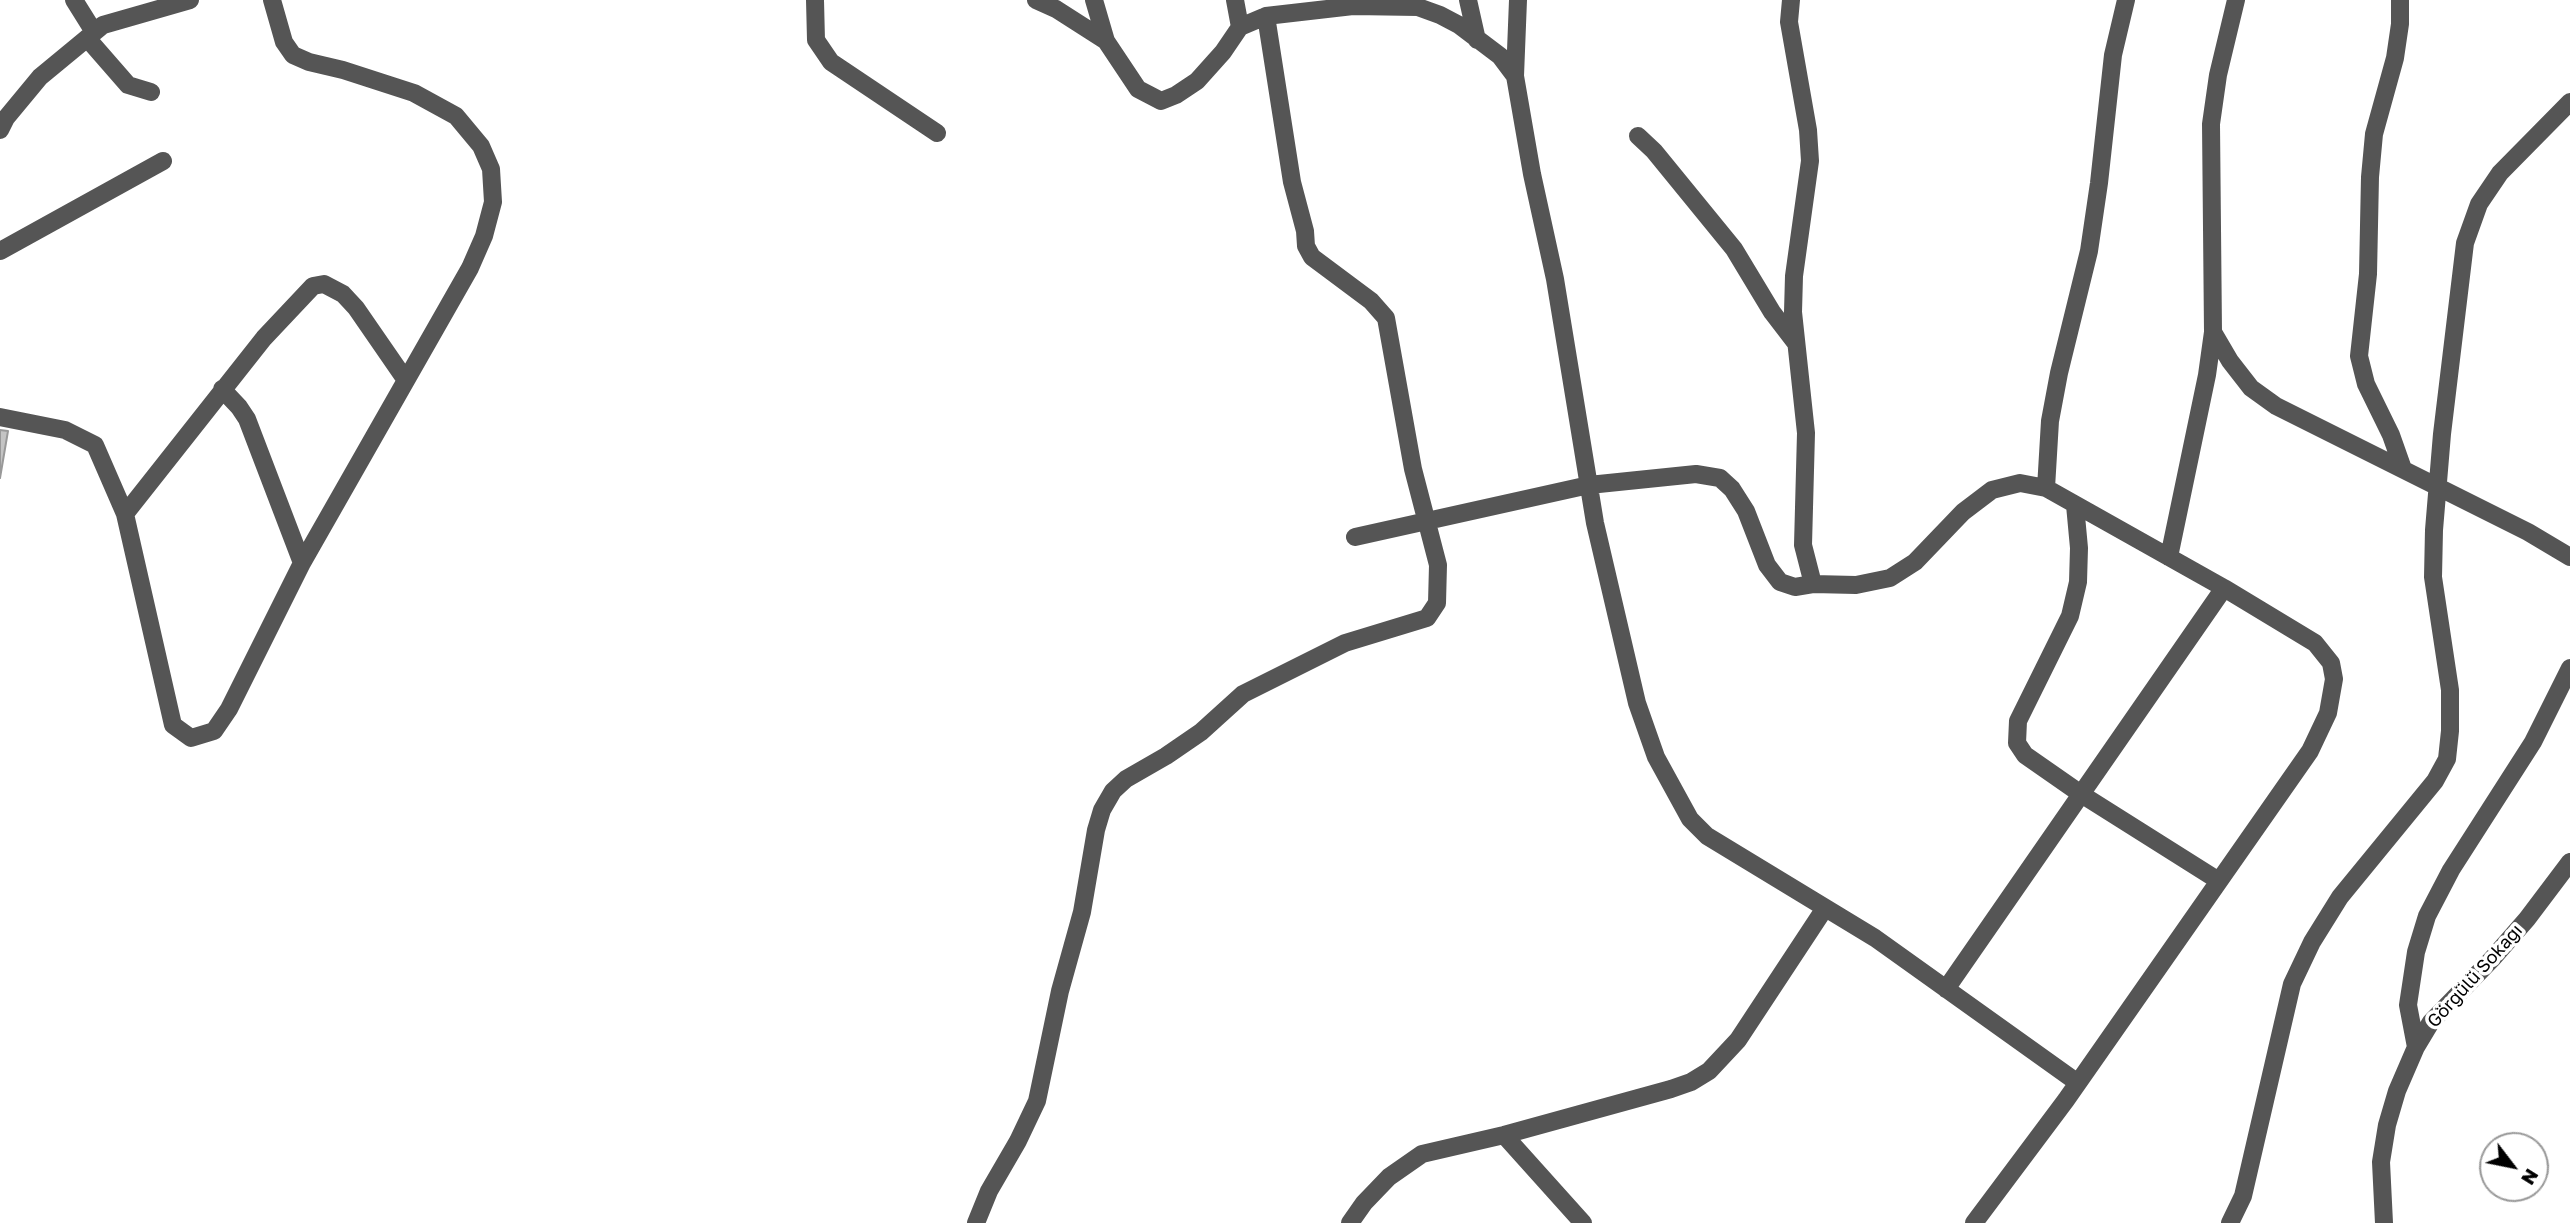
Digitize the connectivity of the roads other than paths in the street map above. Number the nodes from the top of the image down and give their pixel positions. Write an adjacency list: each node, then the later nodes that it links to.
1 (74, 0): 17 (street)
2 (190, 0): 17 (street)
3 (272, 0): 30 (street)
4 (815, 0): 24 (street)
5 (1036, 0): 19 (street)
6 (1094, 0): 19 (street)
7 (1236, 0): 16 (street)
8 (1468, 0): 18 (street)
9 (1518, 0): 20 (street)
10 (1791, 0): 29 (street)
11 (2126, 0): 36 (street)
12 (2236, 0): 28 (street)
13 (2400, 0): 33 (street)
14 (1334, 4): 15 (street); 18 (street)
15 (1266, 16): 16 (street); 39 (street)
16 (1240, 27): 19 (street)
17 (91, 35): 21 (street); 23 (street)
18 (1477, 40): 20 (street)
19 (1106, 41)
20 (1515, 76): 34 (street)
21 (151, 92)
22 (2570, 102): 35 (street)
23 (0, 130)
24 (937, 133)
25 (1637, 136): 29 (street)
26 (163, 162): 27 (street)
27 (0, 251)
28 (2213, 332): 33 (street); 41 (street)
29 (1795, 342): 44 (street)
30 (405, 379): 31 (street); 43 (street)
31 (222, 389): 38 (street); 43 (street)
32 (0, 416): 38 (street)
33 (2403, 469): 35 (street)
34 (1589, 485): 39 (street); 44 (street); 50 (street)
35 (2438, 486): 42 (street); 59 (street)
36 (2046, 488): 37 (street); 44 (street)
37 (2076, 505): 41 (street); 47 (street)
38 (125, 513): 43 (street)
39 (1426, 520): 40 (street); 55 (street)
40 (1355, 537)
41 (2169, 557): 45 (street)
42 (2570, 557)
43 (302, 563)
44 (1813, 584)
45 (2224, 588): 47 (street); 49 (street)
46 (2570, 668): 52 (street)
47 (2081, 794): 49 (street); 51 (street)
48 (2570, 862): 52 (street, Görgülü Sokağı)
49 (2219, 881): 53 (street)
50 (1825, 908): 51 (street); 54 (street)
51 (1946, 989): 53 (street)
52 (2416, 1047): 60 (street, Görgülü Sokağı)
53 (2078, 1083): 58 (street)
54 (1504, 1135): 56 (street); 57 (street)
55 (976, 1223)
56 (1350, 1223)
57 (1583, 1223)
58 (1974, 1223)
59 (2230, 1223)
60 (2384, 1223)

